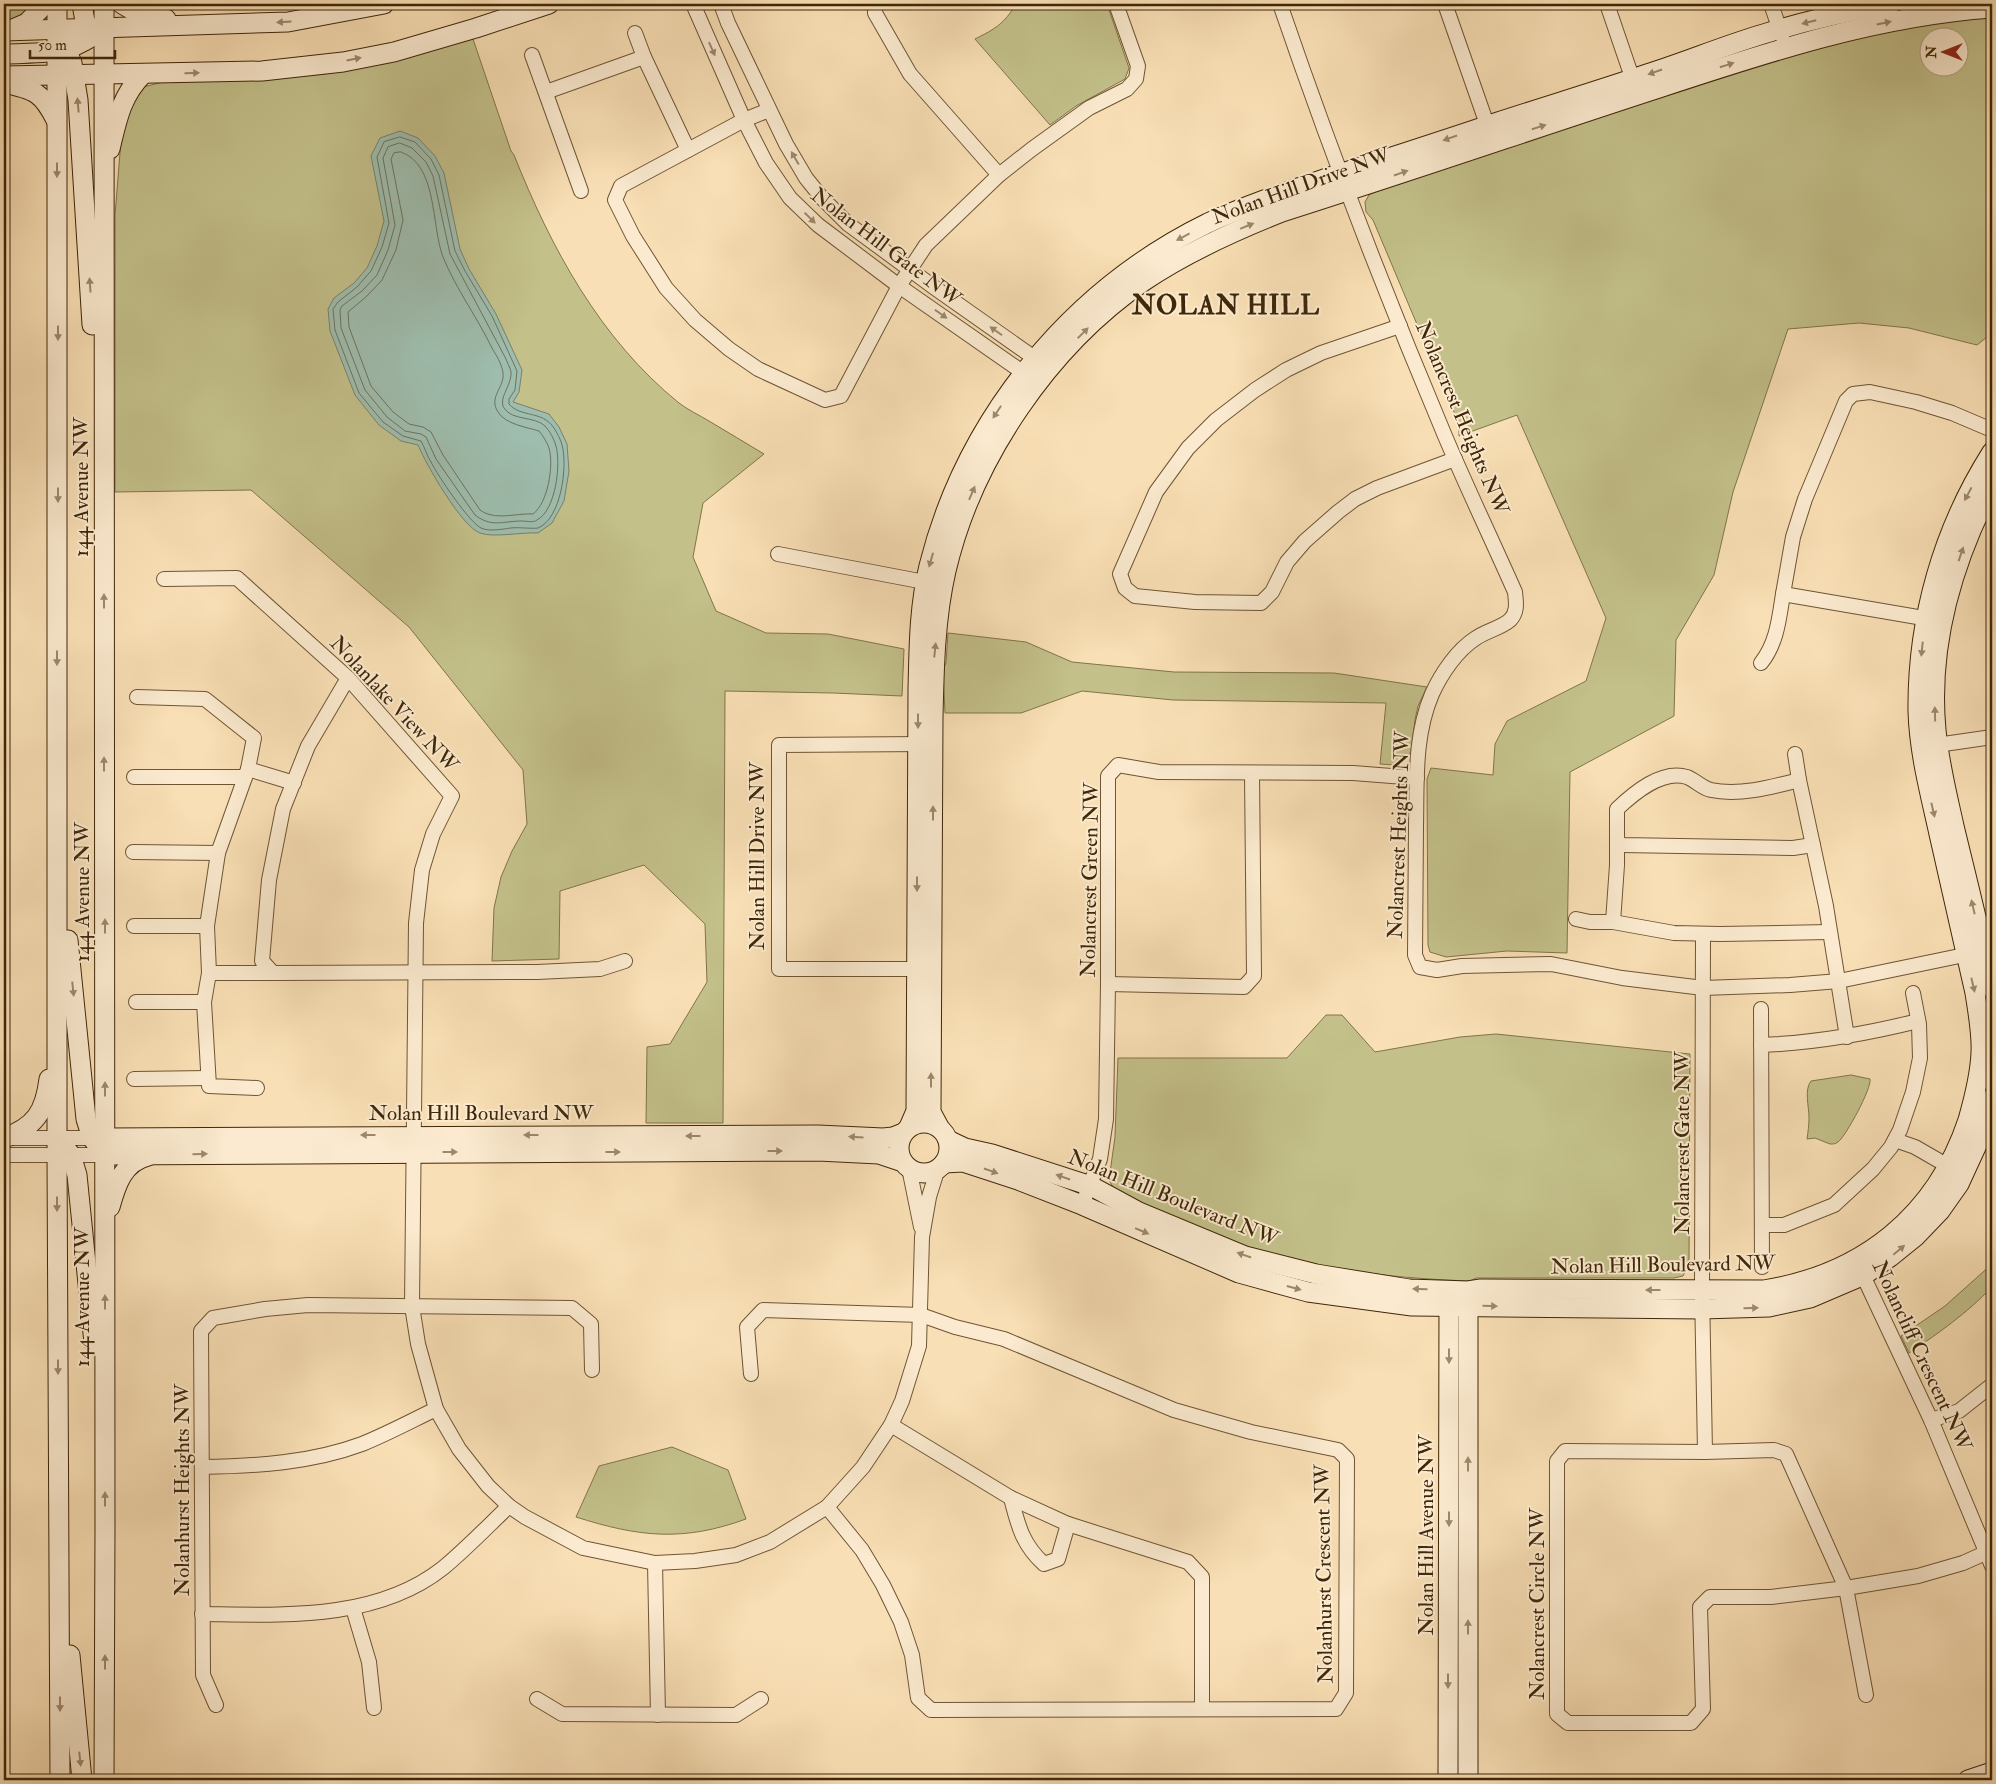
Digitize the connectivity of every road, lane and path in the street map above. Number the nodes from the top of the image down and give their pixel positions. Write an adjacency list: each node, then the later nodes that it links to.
1 (45, 4): 24 (street)
2 (57, 4): 23 (street)
3 (82, 4): 25 (street)
4 (104, 4): 25 (street, 144 Avenue NW)
5 (122, 4): 21 (street)
6 (384, 4): 21 (street, one-way to 21)
7 (531, 4): 20 (street)
8 (549, 4): 20 (street)
9 (693, 4): 40 (street, Nolan Hill Gate NW, one-way to 40)
10 (721, 4): 39 (street, Nolan Hill Gate NW)
11 (875, 4): 45 (street)
12 (1116, 4): 45 (street)
13 (1280, 4): 46 (street, Nolancrest Heights NW)
14 (1445, 4): 42 (street)
15 (1607, 4): 37 (street)
16 (1771, 4): 22 (street)
17 (1891, 4): 22 (street, Nolan Hill Drive NW, one-way to 22)
18 (1992, 8): 19 (street, Nolan Hill Drive NW)
19 (1931, 9): 27 (street, Nolan Hill Drive NW, one-way to 19)
20 (513, 16): 33 (street, one-way to 20)
21 (204, 25): 25 (street)
22 (1780, 29): 27 (street); 37 (street, Nolan Hill Drive NW, one-way to 37)
23 (57, 30): 24 (street); 25 (street); 28 (street)
24 (6, 31)
25 (92, 32): 28 (street); 32 (street, 144 Avenue NW)
26 (636, 32): 31 (street)
27 (1786, 48): 37 (street, Nolan Hill Drive NW, one-way to 27)
28 (62, 50): 29 (street); 34 (street)
29 (4, 54)
30 (532, 55): 38 (street)
31 (644, 57): 38 (street); 43 (street)
32 (102, 74): 33 (street); 34 (street); 44 (street, 144 Avenue NW)
33 (143, 74): 44 (street)
34 (66, 75): 35 (street); 41 (street, 144 Avenue NW); 56 (street, one-way to 34)
35 (4, 76)
36 (4, 83): 41 (street)
37 (1635, 87): 42 (street, Nolan Hill Drive NW)
38 (546, 92): 47 (street)
39 (769, 110): 40 (street); 48 (street, Nolan Hill Gate NW, one-way to 39)
40 (744, 120): 43 (street); 49 (street, Nolan Hill Gate NW, one-way to 49)
41 (57, 122): 75 (street, 144 Avenue NW, one-way to 75)
42 (1490, 134): 46 (street, Nolan Hill Drive NW)
43 (688, 150): 49 (street)
44 (104, 170): 56 (street, 144 Avenue NW)
45 (999, 175): 48 (street)
46 (1344, 183): 50 (street, Nolancrest Heights NW); 51 (street, Nolan Hill Drive NW)
47 (581, 191)
48 (910, 270): 49 (street); 51 (street, Nolan Hill Gate NW, one-way to 48)
49 (900, 286): 51 (street, Nolan Hill Gate NW, one-way to 51)
50 (1400, 326): 54 (street, Nolancrest Heights NW); 54 (street)
51 (1037, 370): 59 (street, Nolan Hill Drive NW)
52 (1992, 430): 60 (street)
53 (1992, 452): 61 (street, Nolan Hill Boulevard NW, one-way to 61)
54 (1455, 459): 72 (street, Nolancrest Heights NW)
55 (1992, 486): 61 (street, Nolan Hill Boulevard NW, one-way to 55)
56 (104, 508): 113 (street, 144 Avenue NW, one-way to 56)
57 (778, 554): 59 (street)
58 (164, 579): 63 (street, Nolanlake View NW)
59 (934, 584): 66 (street, Nolan Hill Drive NW)
60 (1783, 594): 61 (street); 62 (street)
61 (1934, 620): 67 (street, Nolan Hill Boulevard NW)
62 (1761, 663)
63 (348, 678): 74 (street); 89 (street, Nolanlake View NW)
64 (137, 698): 69 (street)
65 (1992, 737): 67 (street)
66 (925, 744): 88 (street, Nolan Hill Drive NW, one-way to 88); 88 (street, Nolan Hill Drive NW); 103 (street, Nolan Hill Drive NW, one-way to 66)
67 (1930, 746): 86 (street, Nolan Hill Boulevard NW)
68 (1795, 754): 73 (street)
69 (247, 773): 71 (street); 74 (street); 79 (street)
70 (1252, 773): 72 (street, Nolancrest Green NW); 93 (street); 93 (street, Nolancrest Green NW)
71 (134, 777)
72 (1417, 778): 94 (street, Nolancrest Heights NW)
73 (1799, 780): 76 (street); 77 (street)
74 (294, 783): 91 (street)
75 (57, 836): 100 (street, 144 Avenue NW); 113 (street, one-way to 113)
76 (1616, 841): 77 (street); 81 (street)
77 (1813, 845): 84 (street)
78 (133, 852): 79 (street)
79 (218, 853): 83 (street)
80 (1576, 919): 81 (street)
81 (1613, 922): 85 (street)
82 (134, 926): 83 (street)
83 (207, 926): 90 (street)
84 (1830, 932): 85 (street); 92 (street)
85 (1703, 934): 94 (street)
86 (1981, 952): 92 (street, Nolancrest Heights NW); 95 (street, Nolan Hill Boulevard NW); 120 (street, Nolan Hill Boulevard NW, one-way to 120)
87 (625, 961): 89 (street)
88 (916, 969): 103 (street, Nolan Hill Drive NW)
89 (415, 972): 91 (street); 114 (street, Nolanlake View NW)
90 (209, 973): 91 (street); 98 (street)
91 (273, 973)
92 (1838, 981): 94 (street, Nolancrest Heights NW); 102 (street)
93 (1108, 984): 121 (street, Nolancrest Green NW)
94 (1703, 988): 129 (street, Nolancrest Gate NW)
95 (1992, 989)
96 (1914, 992): 101 (street)
97 (136, 1002): 98 (street)
98 (204, 1002): 105 (street)
99 (1761, 1009): 104 (street)
100 (57, 1011): 111 (street); 115 (street, 144 Avenue NW)
101 (1918, 1021): 102 (street); 112 (street)
102 (1847, 1037): 104 (street)
103 (924, 1042): 109 (street, Nolan Hill Drive NW); 110 (street, Nolan Hill Drive NW, one-way to 103)
104 (1761, 1045): 123 (street)
105 (208, 1078): 106 (street); 107 (street)
106 (134, 1079)
107 (257, 1088)
108 (1992, 1098): 127 (street, Nolan Hill Boulevard NW, one-way to 108)
109 (906, 1130): 110 (street); 114 (street, Nolan Hill Boulevard NW, one-way to 114); 118 (street)
110 (943, 1134): 119 (street); 121 (street, Nolan Hill Boulevard NW, one-way to 110)
111 (4, 1138): 115 (street)
112 (1895, 1140): 120 (street); 123 (street)
113 (100, 1143): 114 (street, Nolan Hill Boulevard NW, one-way to 113); 115 (street); 115 (street, Nolan Hill Boulevard NW); 117 (street, Nolan Hill Boulevard NW); 124 (street, 144 Avenue NW)
114 (413, 1144): 117 (street, Nolan Hill Boulevard NW, one-way to 114); 118 (street, Nolan Hill Boulevard NW, one-way to 118); 130 (street, Nolanlake View NW)
115 (62, 1149): 116 (street); 138 (street); 145 (street, 144 Avenue NW, one-way to 145)
116 (4, 1155)
117 (152, 1155): 124 (street)
118 (906, 1165): 119 (street); 125 (street)
119 (941, 1165): 122 (street, Nolan Hill Boulevard NW, one-way to 122); 125 (street)
120 (1948, 1166): 127 (street, Nolan Hill Boulevard NW)
121 (1091, 1186): 122 (street, Nolancrest Green NW); 128 (street, Nolan Hill Boulevard NW, one-way to 121)
122 (1082, 1205): 128 (street, Nolan Hill Boulevard NW, one-way to 128)
123 (1762, 1225): 126 (street)
124 (104, 1228): 138 (street, 144 Avenue NW, one-way to 124)
125 (922, 1237): 131 (street, Nolanlake View NW)
126 (1762, 1267)
127 (1859, 1267): 129 (street, Nolan Hill Boulevard NW); 136 (street, Nolancliff Crescent NW)
128 (1458, 1299): 129 (street, Nolan Hill Boulevard NW); 161 (street, Nolan Hill Avenue NW, one-way to 128); 164 (street, Nolan Hill Avenue NW, one-way to 164)
129 (1702, 1299): 139 (street)
130 (412, 1306): 132 (street, Nolanhurst Heights NW); 135 (street, Nolanlake View NW); 140 (street, Nolanhurst Heights NW)
131 (921, 1315): 133 (street); 137 (street, Nolanlake View NW); 157 (street, Nolanhurst Crescent NW)
132 (592, 1370)
133 (751, 1374)
134 (1992, 1385): 136 (street)
135 (436, 1409): 140 (street); 142 (street, Nolanlake View NW)
136 (1931, 1420): 146 (street, Nolancliff Crescent NW)
137 (891, 1425): 141 (street); 143 (street, Nolanlake View NW)
138 (105, 1444): 160 (street, 144 Avenue NW, one-way to 138)
139 (1705, 1452): 149 (street, Nolancrest Circle NW); 149 (street, Nolancrest Circle NW)
140 (202, 1467): 151 (street, Nolanhurst Heights NW)
141 (1011, 1498): 144 (street); 144 (street)
142 (510, 1506): 147 (street, Nolanlake View NW); 150 (street, Nolanhurst Heights NW)
143 (827, 1507): 147 (street, Nolanlake View NW); 157 (street, Nolanhurst Crescent NW)
144 (1068, 1524): 157 (street)
145 (59, 1536): 162 (street, 144 Avenue NW, one-way to 162); 163 (street, one-way to 163)
146 (1989, 1551): 148 (street, Nolancliff Crescent NW); 149 (street)
147 (656, 1563): 158 (street)
148 (1992, 1566)
149 (1846, 1588): 152 (street)
150 (353, 1608): 151 (street, Nolanhurst Heights NW); 156 (street)
151 (202, 1614): 155 (street)
152 (1866, 1695)
153 (537, 1699): 158 (street)
154 (761, 1699): 158 (street)
155 (216, 1705)
156 (374, 1708)
157 (1202, 1708)
158 (658, 1715)
159 (1992, 1772): 165 (street)
160 (106, 1775)
161 (1469, 1776)
162 (60, 1780)
163 (82, 1780)
164 (1448, 1780)
165 (1968, 1780)

